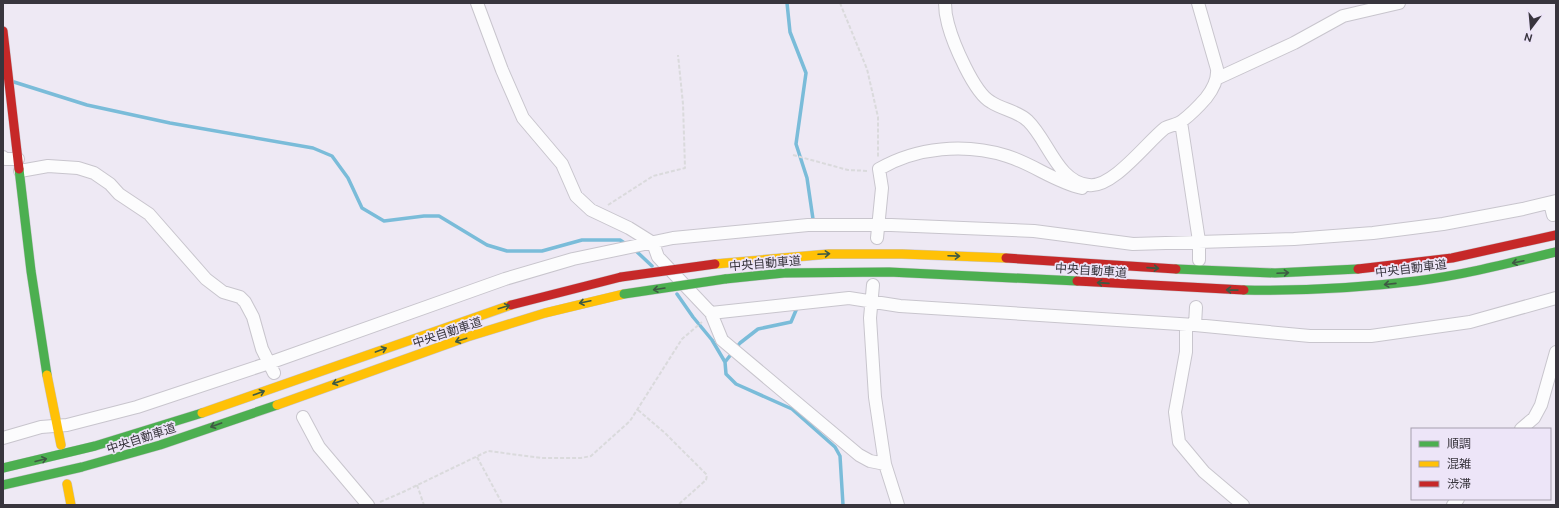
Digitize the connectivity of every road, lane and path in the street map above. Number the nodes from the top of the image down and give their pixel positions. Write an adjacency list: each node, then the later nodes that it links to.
1 (477, 3): 17 (street)
2 (840, 3): 13 (path)
3 (945, 3): 15 (street)
4 (1198, 3): 8 (street)
5 (1399, 3): 8 (street)
6 (3, 31): 12 (main road)
7 (678, 55): 17 (path)
8 (1218, 78): 9 (street)
9 (1181, 122): 15 (street); 22 (street)
10 (793, 155): 13 (path)
11 (3, 158): 12 (street)
12 (18, 159): 14 (main road)
13 (879, 169): 15 (street); 19 (street)
14 (20, 171): 33 (street); 36 (main road)
15 (1089, 185)
16 (1553, 202): 18 (street); 22 (street)
17 (600, 215): 23 (street)
18 (1554, 215)
19 (879, 226): 21 (street); 22 (street); 23 (street)
20 (1556, 234): 42 (main road, 中央自動車道, one-way to 20, bridge)
21 (877, 238)
22 (1199, 242): 25 (street)
23 (649, 243): 30 (street); 33 (street)
24 (1556, 252): 44 (main road, 中央自動車道, one-way to 44, bridge)
25 (1199, 260)
26 (874, 285): 28 (street)
27 (1556, 298): 31 (street)
28 (872, 301): 30 (street); 31 (street); 41 (street)
29 (1196, 307): 31 (street)
30 (709, 315): 34 (path); 41 (street)
31 (1190, 325): 52 (street)
32 (1556, 352): 37 (street)
33 (272, 368): 36 (street)
34 (638, 410): 40 (path); 50 (path)
35 (303, 417): 46 (street)
36 (56, 426): 38 (street); 39 (main road)
37 (1522, 428)
38 (3, 438)
39 (61, 445)
40 (477, 457): 45 (path); 49 (path)
41 (885, 464): 51 (street)
42 (3, 468)
43 (67, 484): 47 (main road)
44 (3, 485)
45 (417, 485): 46 (path); 48 (path)
46 (373, 504)
47 (71, 505)
48 (424, 505)
49 (503, 505)
50 (678, 505)
51 (898, 505)
52 (1243, 505)

